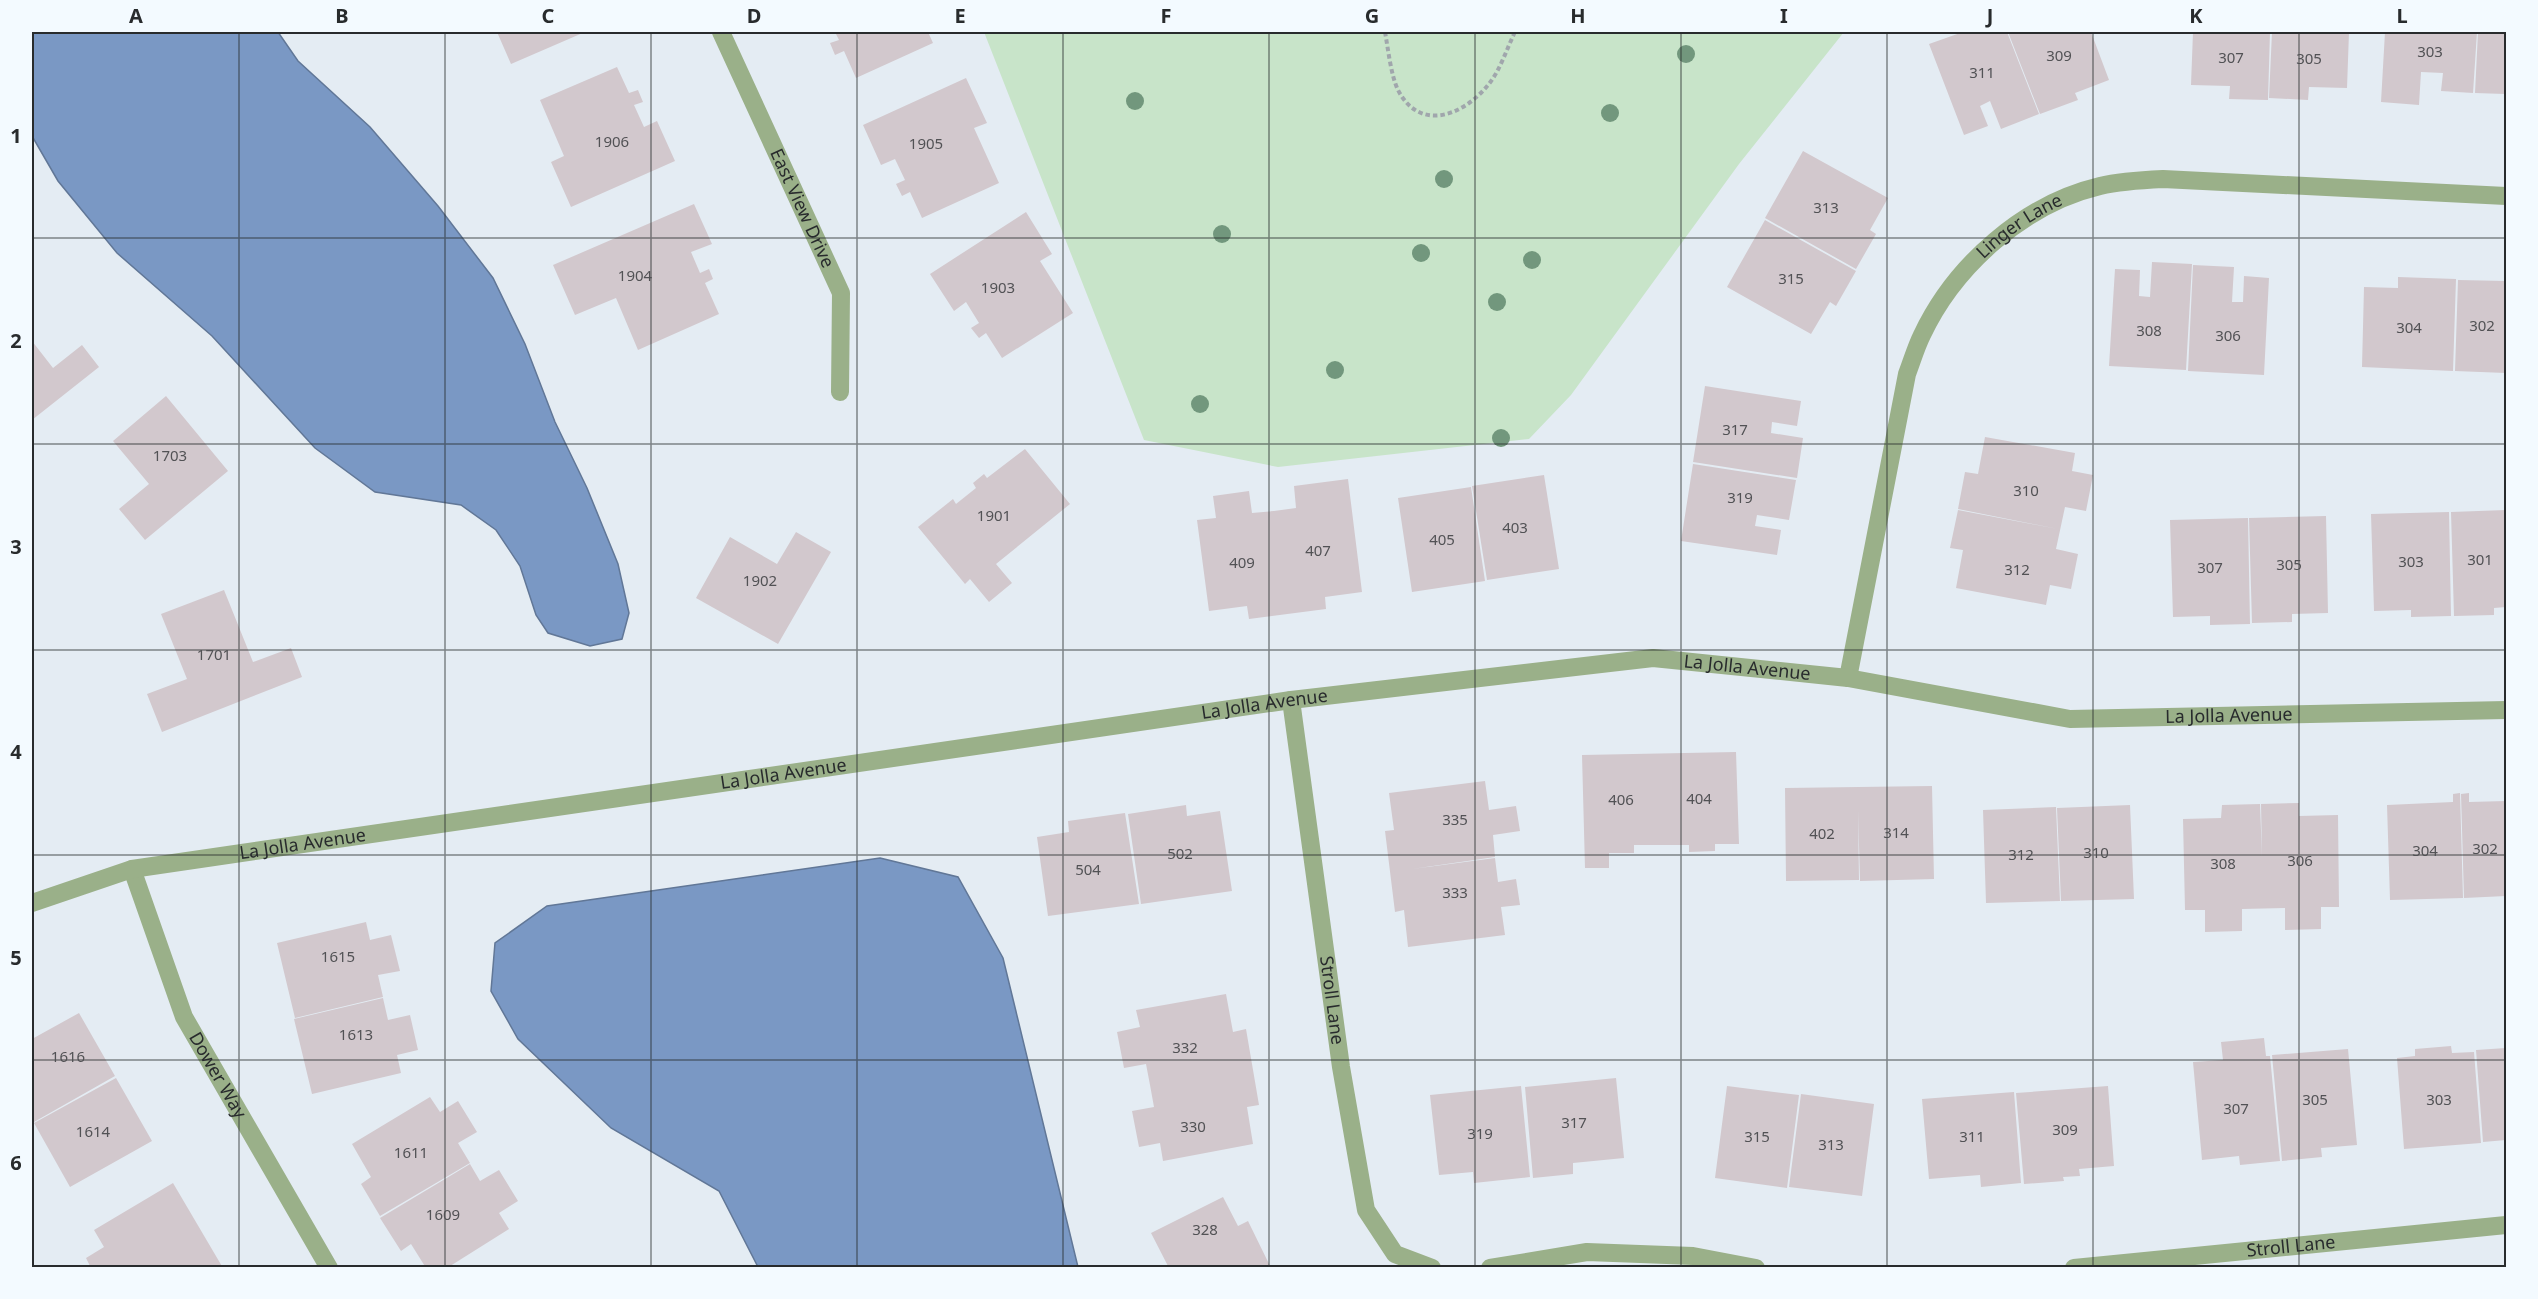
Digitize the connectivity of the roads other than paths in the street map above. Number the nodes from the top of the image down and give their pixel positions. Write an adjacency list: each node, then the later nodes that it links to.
1 (721, 32): 3 (street, East View Drive)
2 (2506, 196): 4 (street, Linger Lane)
3 (840, 392)
4 (1848, 678): 5 (street, La Jolla Avenue); 6 (street, La Jolla Avenue)
5 (1291, 700): 7 (street, La Jolla Avenue); 11 (street, Stroll Lane)
6 (2506, 710)
7 (132, 869): 8 (street, La Jolla Avenue); 10 (street, Dower Way)
8 (32, 903)
9 (2506, 1225): 14 (street, Stroll Lane)
10 (329, 1268)
11 (1432, 1268)
12 (1490, 1268): 13 (street)
13 (1756, 1268)
14 (2074, 1268)

